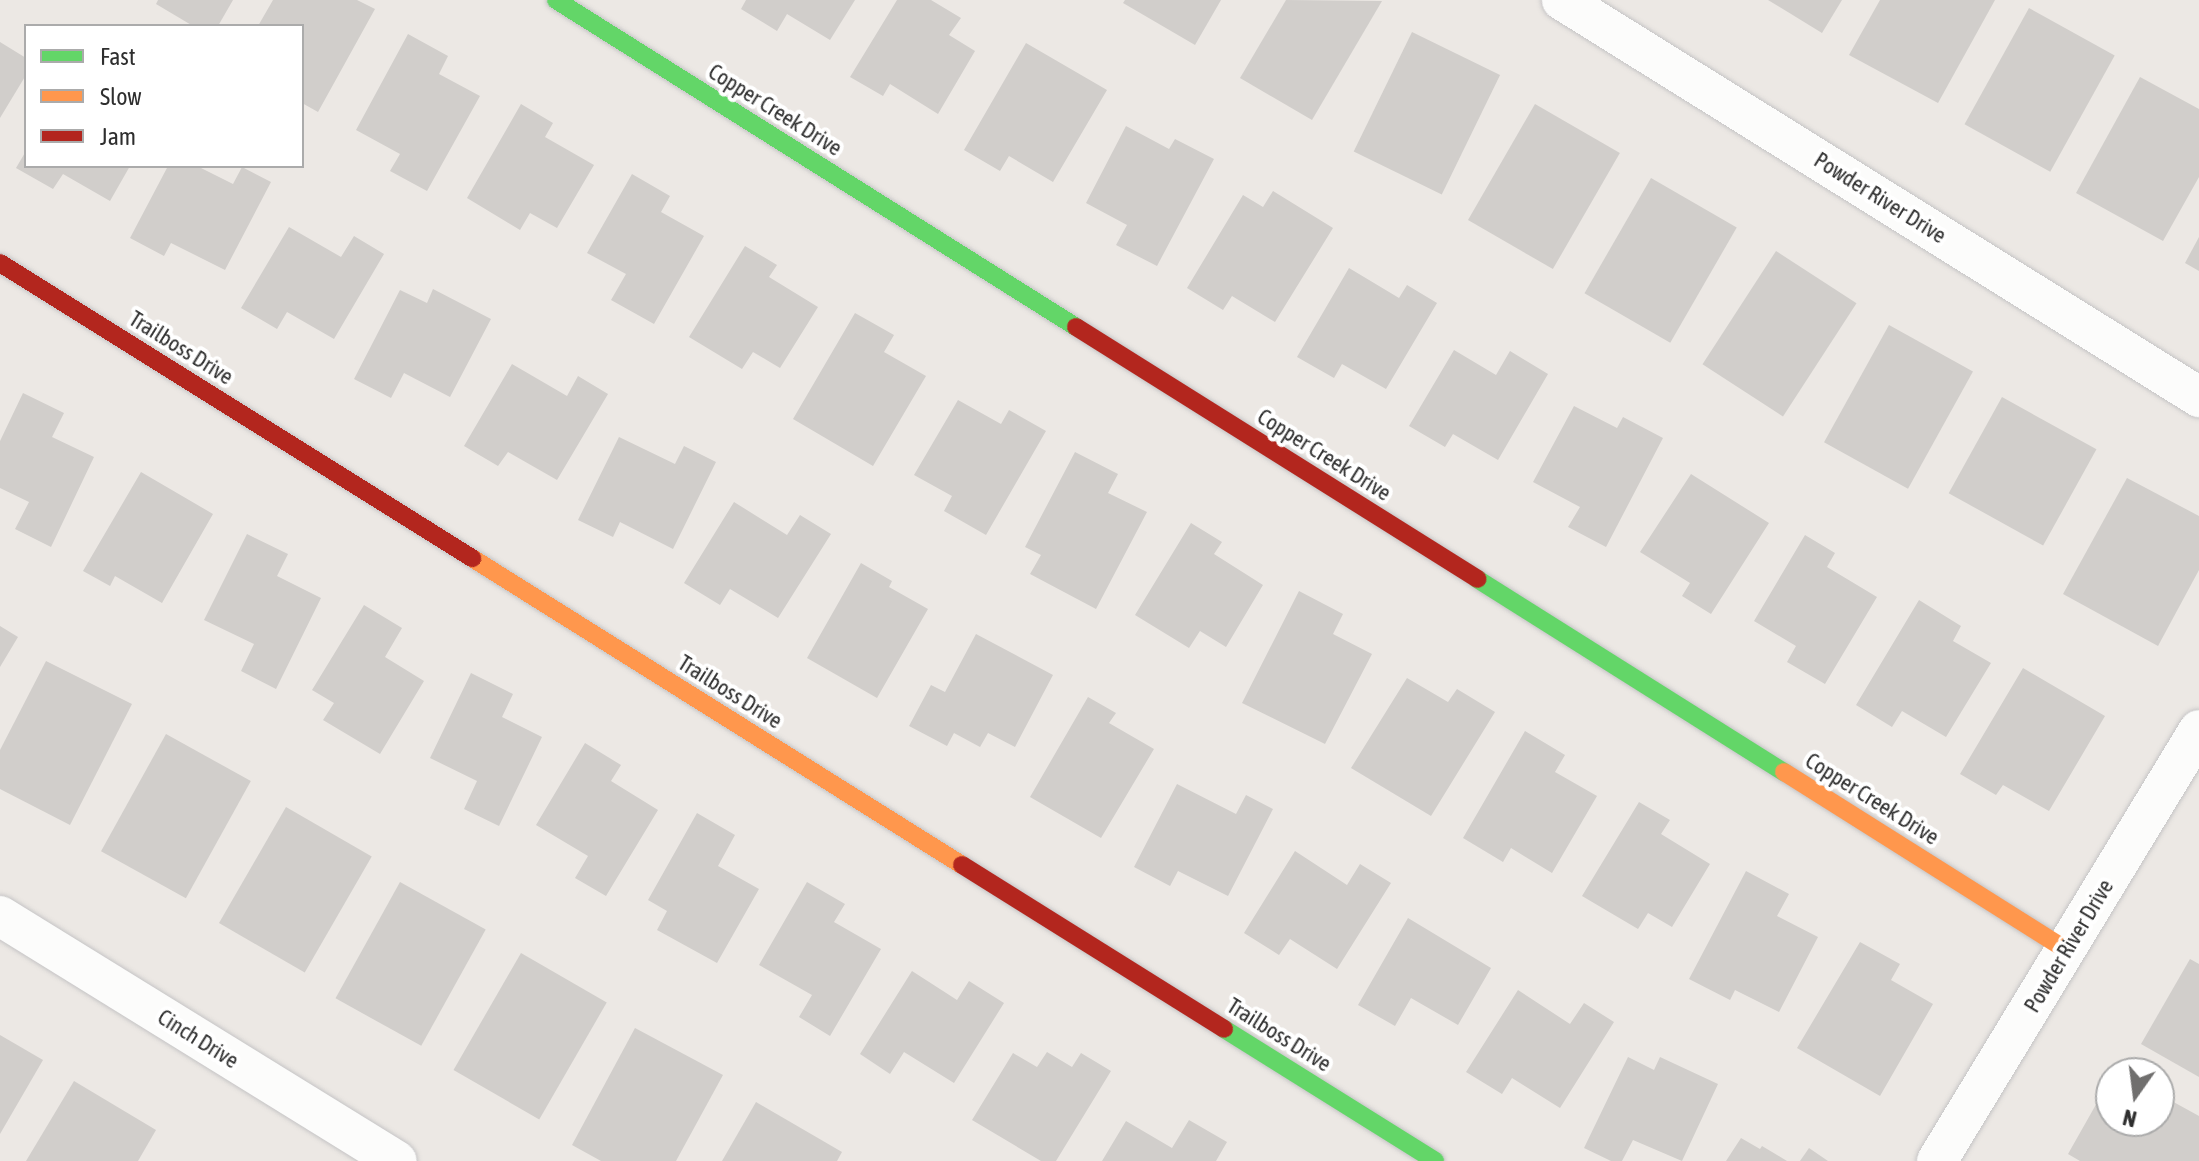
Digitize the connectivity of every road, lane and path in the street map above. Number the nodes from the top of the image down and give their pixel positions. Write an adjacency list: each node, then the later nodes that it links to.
1 (556, 0): 7 (street, Copper Creek Drive)
2 (1562, 0): 4 (street, Powder River Drive)
3 (0, 263): 9 (street, Trailboss Drive)
4 (2199, 397)
5 (2199, 730): 7 (street, Powder River Drive)
6 (0, 916): 8 (street, Cinch Drive)
7 (2067, 950): 10 (street, Powder River Drive)
8 (396, 1161)
9 (1435, 1161)
10 (1937, 1161)

